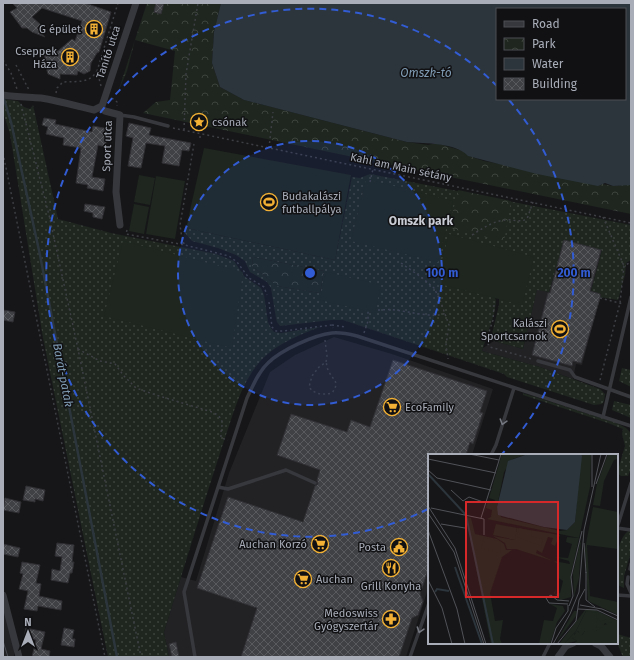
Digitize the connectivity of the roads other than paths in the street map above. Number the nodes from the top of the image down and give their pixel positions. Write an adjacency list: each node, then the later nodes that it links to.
1 (136, 3): 3 (street, Tanító utca)
2 (3, 95): 3 (street, Sport utca)
3 (100, 107): 4 (street, Sport utca)
4 (120, 115): 5 (lane); 6 (street, Sport utca)
5 (168, 126)
6 (122, 226)
7 (631, 297): 10 (lane)
8 (538, 360): 10 (lane)
9 (514, 388): 12 (lane); 14 (lane, one-way to 14); 17 (lane)
10 (610, 390): 11 (lane); 12 (lane)
11 (631, 397)
12 (603, 417): 13 (lane)
13 (631, 426)
14 (492, 454)
15 (315, 483): 17 (lane)
16 (631, 483): 18 (lane)
17 (218, 487): 34 (lane)
18 (618, 525)
19 (618, 528): 20 (lane)
20 (631, 530)
21 (631, 564): 22 (lane)
22 (630, 569)
23 (628, 577): 26 (lane)
24 (3, 595): 33 (street)
25 (618, 595): 26 (lane)
26 (631, 595)
27 (428, 606): 35 (lane, one-way to 35)
28 (550, 644): 36 (lane)
29 (571, 644): 37 (street)
30 (597, 644): 32 (street)
31 (604, 644): 32 (lane)
32 (608, 654)
33 (19, 657)
34 (195, 657)
35 (410, 657)
36 (543, 657)
37 (558, 657)

